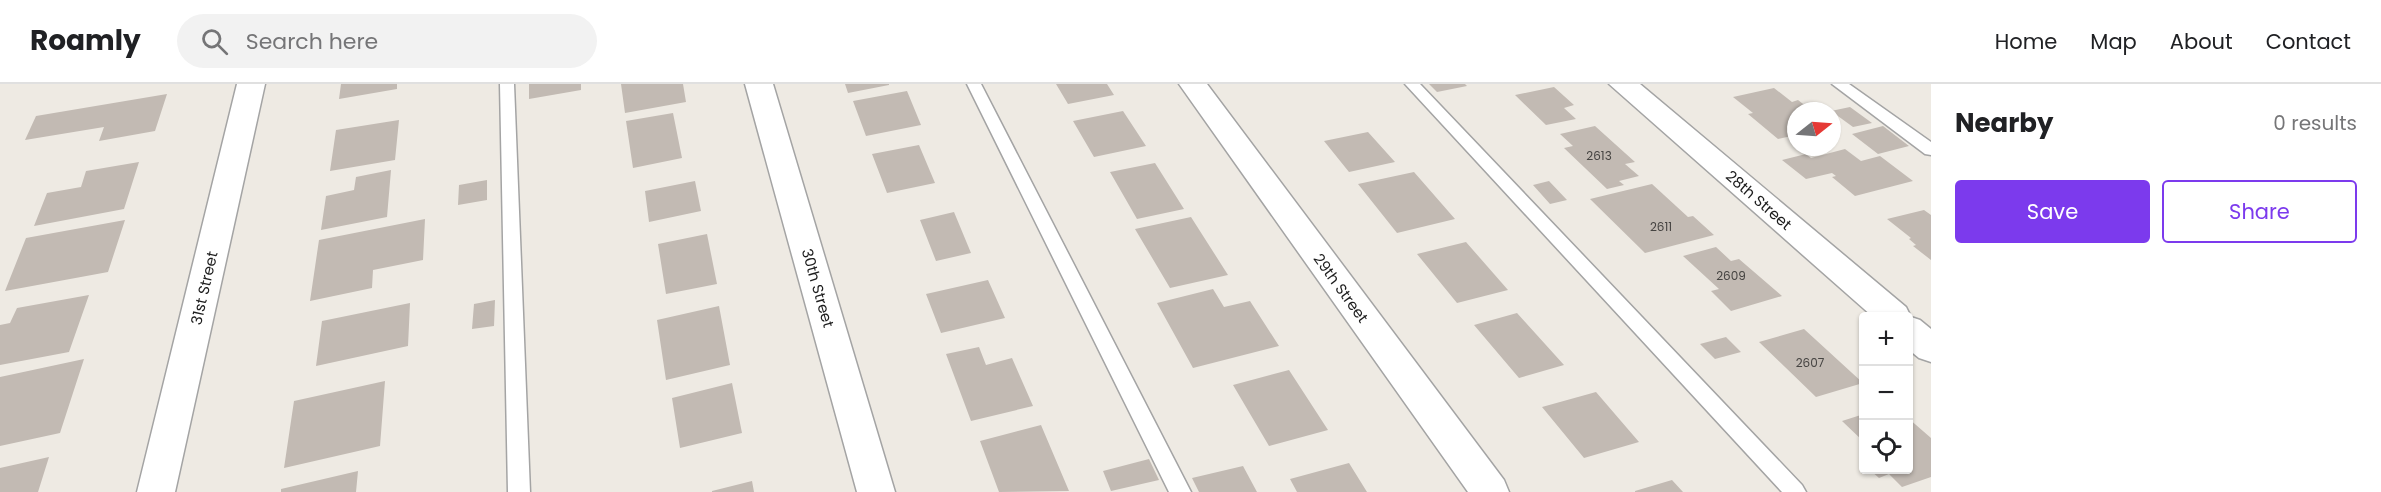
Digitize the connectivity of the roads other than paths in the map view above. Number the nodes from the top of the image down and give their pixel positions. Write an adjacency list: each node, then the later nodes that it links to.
1 (251, 84): 13 (street, 31st Street)
2 (507, 84): 14 (lane)
3 (759, 84): 15 (street, 30th Street)
4 (974, 84): 16 (lane)
5 (1193, 84): 17 (street, 29th Street)
6 (1412, 84): 18 (lane)
7 (1623, 84): 10 (street, 28th Street)
8 (1839, 84): 9 (lane)
9 (1931, 150)
10 (1889, 312)
11 (1913, 333): 12 (street)
12 (1931, 348)
13 (156, 492)
14 (519, 492)
15 (876, 492)
16 (1180, 492)
17 (1490, 492)
18 (1795, 492)

